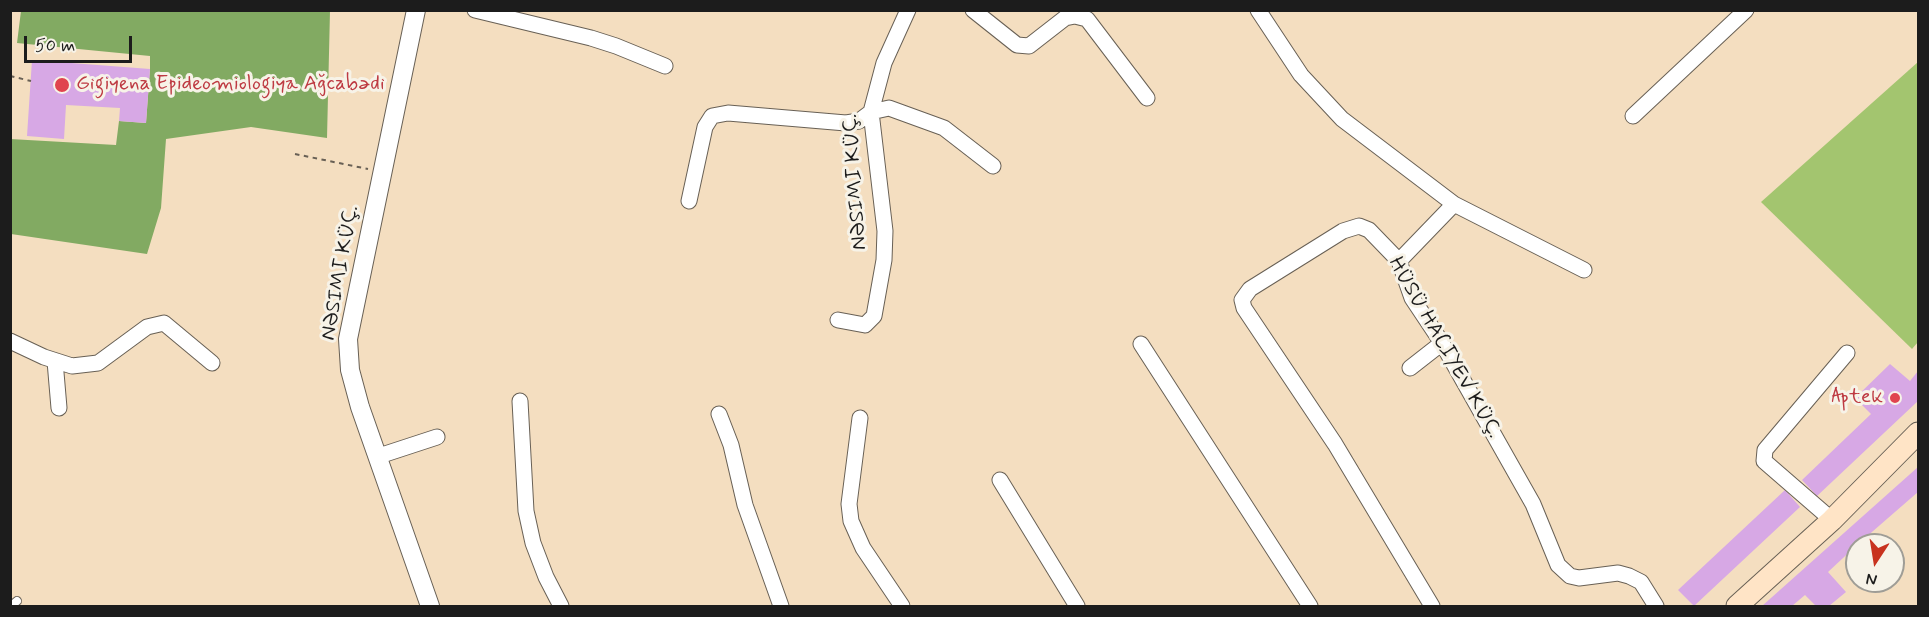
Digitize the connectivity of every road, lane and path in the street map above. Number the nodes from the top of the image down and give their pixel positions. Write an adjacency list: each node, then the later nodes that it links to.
1 (416, 10): 15 (street, NƏSIMI KÜÇ.)
2 (474, 10): 7 (street)
3 (909, 10): 11 (street, NƏSIMI KÜÇ.)
4 (973, 10): 10 (street)
5 (1746, 10): 12 (street)
6 (1265, 13): 17 (street)
7 (664, 66)
8 (10, 76): 9 (path)
9 (31, 81)
10 (1147, 98)
11 (871, 112): 14 (street); 16 (street); 20 (street, NƏSIMI KÜÇ.)
12 (1633, 116)
13 (296, 154): 15 (path)
14 (993, 166)
15 (383, 172): 34 (street, NƏSIMI KÜÇ.)
16 (689, 201)
17 (1455, 204): 18 (street); 19 (street)
18 (1399, 261): 23 (street); 43 (street)
19 (1584, 270)
20 (838, 320)
21 (10, 341): 25 (street)
22 (1142, 344): 42 (street)
23 (1442, 344): 27 (street); 44 (street)
24 (1847, 353): 36 (street)
25 (55, 361): 26 (street); 29 (street)
26 (212, 363)
27 (1410, 368)
28 (520, 401): 38 (street)
29 (59, 408)
30 (719, 414): 39 (street)
31 (860, 418): 40 (street)
32 (1918, 433): 36 (main road)
33 (438, 437): 34 (street)
34 (379, 456): 37 (street, NƏSIMI KÜÇ.)
35 (1000, 480): 41 (street)
36 (1832, 520): 45 (main road)
37 (430, 606)
38 (561, 606)
39 (781, 606)
40 (902, 606)
41 (1077, 606)
42 (1310, 606)
43 (1432, 606)
44 (1656, 606)
45 (1737, 606)

